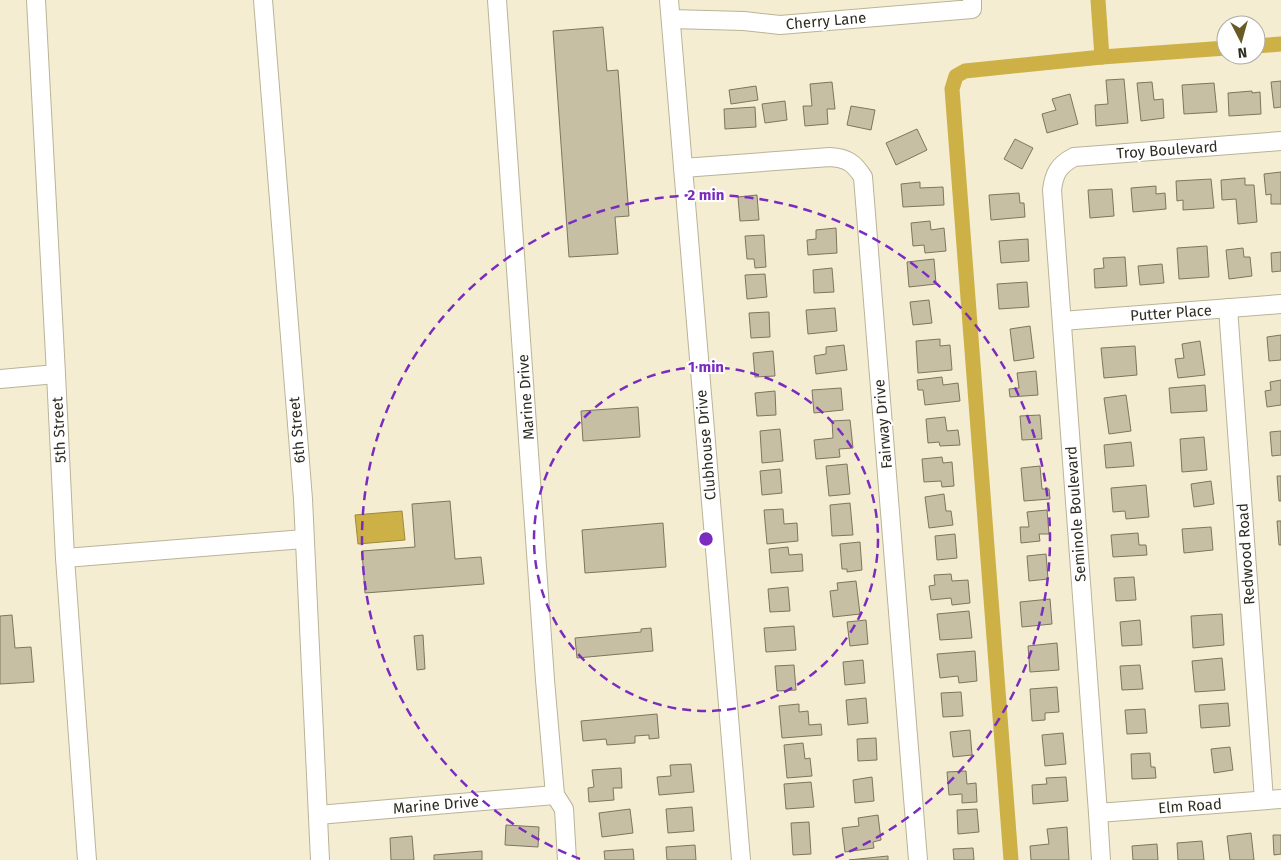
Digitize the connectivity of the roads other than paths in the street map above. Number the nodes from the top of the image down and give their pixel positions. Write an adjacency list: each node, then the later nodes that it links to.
1 (36, 0): 13 (street, 5th Street)
2 (262, 0): 15 (street, 6th Street)
3 (497, 0): 17 (street, Marine Drive)
4 (669, 0): 6 (street, Clubhouse Drive)
5 (972, 0): 6 (street, Cherry Lane)
6 (671, 19): 8 (street, Clubhouse Drive)
7 (1281, 141): 9 (street, Troy Boulevard)
8 (683, 168): 24 (street, Clubhouse Drive); 25 (street, Fairway Drive)
9 (1058, 170): 12 (street, Seminole Boulevard)
10 (1281, 304): 11 (street, Putter Place)
11 (1228, 308): 12 (street, Putter Place); 18 (street, Redwood Road)
12 (1062, 320): 19 (street, Seminole Boulevard)
13 (56, 374): 14 (street); 16 (street, 5th Street)
14 (0, 379)
15 (304, 539): 16 (street); 20 (street, 6th Street)
16 (65, 558): 21 (street, 5th Street)
17 (555, 795): 20 (street, Marine Drive); 23 (street, Marine Drive)
18 (1273, 800): 19 (street, Elm Road)
19 (1098, 813): 26 (street, Seminole Boulevard)
20 (318, 816): 22 (street, 6th Street)
21 (87, 860)
22 (320, 860)
23 (567, 860)
24 (741, 860)
25 (918, 860)
26 (1101, 860)

